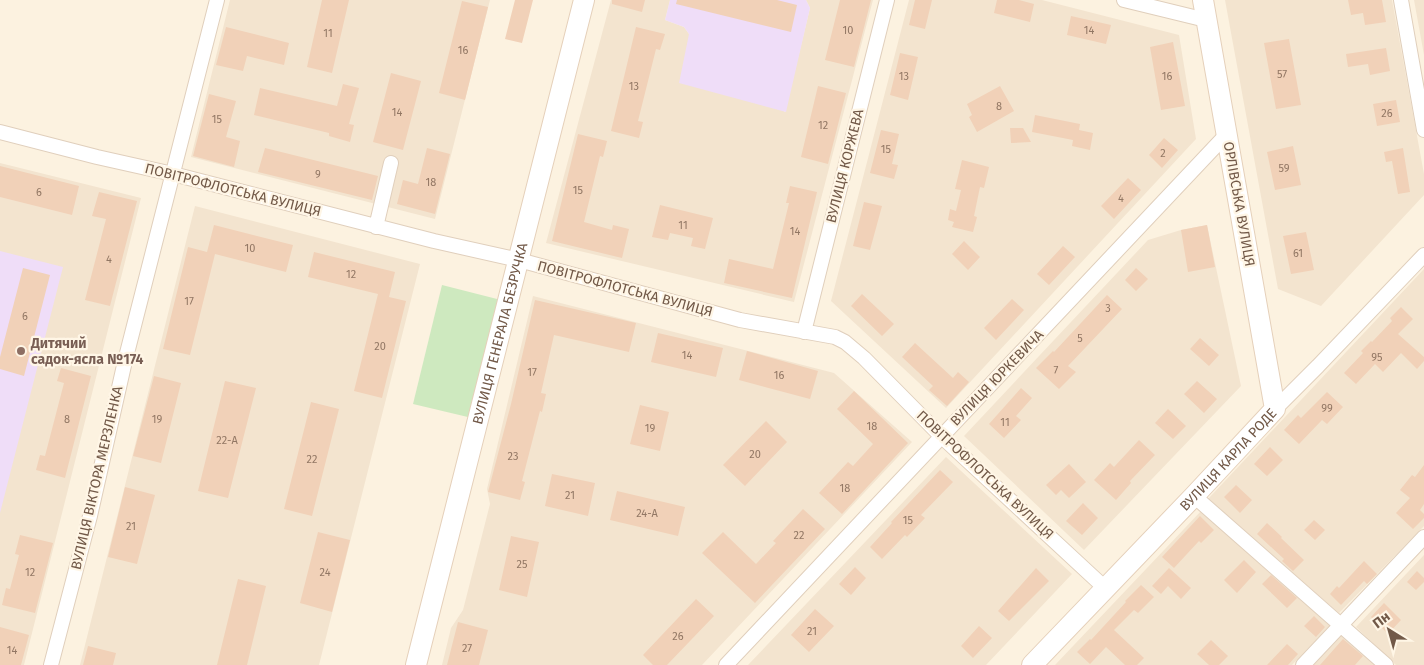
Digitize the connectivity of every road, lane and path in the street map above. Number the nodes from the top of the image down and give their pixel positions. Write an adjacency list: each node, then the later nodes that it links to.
1 (217, 0): 12 (street, ВУЛИЦЯ ВІКТОРА МЕРЗЛЕНКА)
2 (584, 0): 15 (street, ВУЛИЦЯ ГЕНЕРАЛА БЕЗРУЧКА)
3 (886, 0): 16 (street, ВУЛИЦЯ КОРЖЕВА)
4 (1124, 0): 7 (street)
5 (1203, 0): 7 (street, ОРЛІВСЬКА ВУЛИЦЯ)
6 (1401, 0): 8 (street)
7 (1206, 20): 10 (street, ОРЛІВСЬКА ВУЛИЦЯ)
8 (1424, 130)
9 (0, 132): 12 (street, ПОВІТРОФЛОТСЬКА ВУЛИЦЯ)
10 (1227, 134): 17 (street, ОРЛІВСЬКА ВУЛИЦЯ); 18 (street, ВУЛИЦЯ ЮРКЕВИЧА)
11 (391, 163): 13 (street)
12 (173, 174): 13 (street, ПОВІТРОФЛОТСЬКА ВУЛИЦЯ); 23 (street, ВУЛИЦЯ ВІКТОРА МЕРЗЛЕНКА)
13 (376, 227): 15 (street, ПОВІТРОФЛОТСЬКА ВУЛИЦЯ)
14 (1424, 255): 17 (street, ВУЛИЦЯ КАРЛА РОДЕ)
15 (519, 260): 16 (street, ПОВІТРОФЛОТСЬКА ВУЛИЦЯ); 24 (street, ВУЛИЦЯ ГЕНЕРАЛА БЕЗРУЧКА)
16 (804, 332): 18 (street, ПОВІТРОФЛОТСЬКА ВУЛИЦЯ)
17 (1275, 409): 19 (street, ВУЛИЦЯ КАРЛА РОДЕ)
18 (941, 436): 21 (street, ПОВІТРОФЛОТСЬКА ВУЛИЦЯ); 25 (street, ВУЛИЦЯ ЮРКЕВИЧА)
19 (1194, 496): 21 (street, ВУЛИЦЯ КАРЛА РОДЕ); 22 (street)
20 (1424, 537): 22 (street)
21 (1105, 588): 26 (street, ВУЛИЦЯ КАРЛА РОДЕ)
22 (1341, 625): 27 (street); 28 (street)
23 (51, 665)
24 (416, 665)
25 (726, 665)
26 (1032, 665)
27 (1303, 665)
28 (1386, 665)

